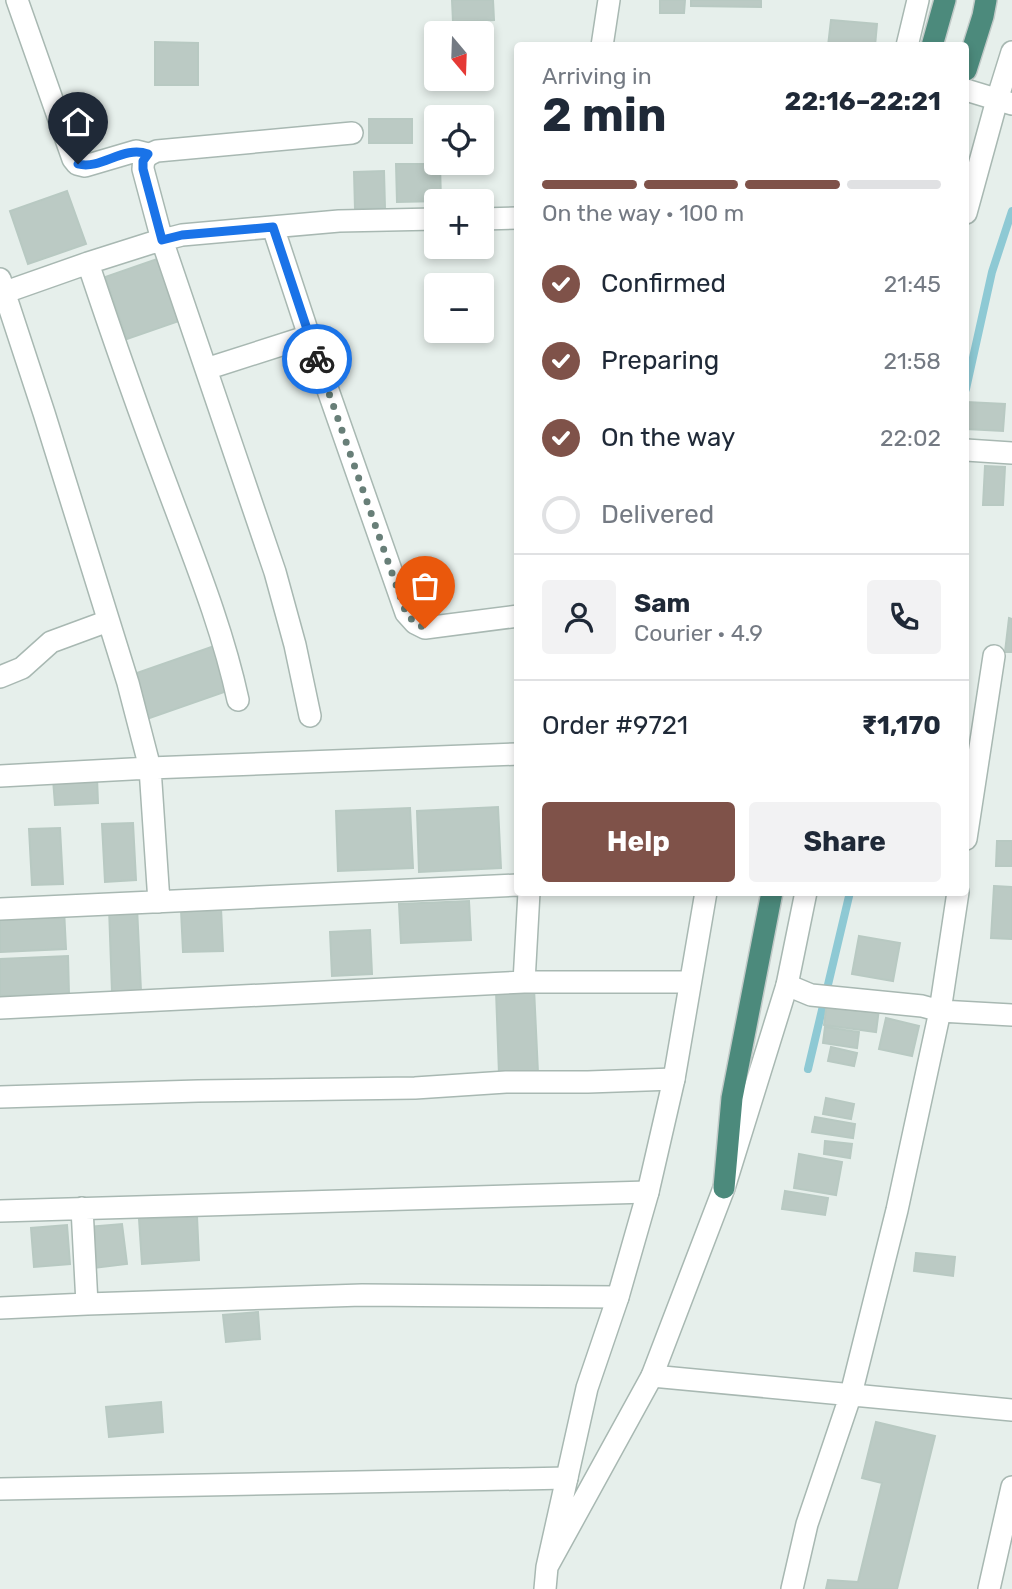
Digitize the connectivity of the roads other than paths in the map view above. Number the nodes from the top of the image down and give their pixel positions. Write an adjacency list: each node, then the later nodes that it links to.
1 (17, 0): 14 (street)
2 (609, 0): 6 (street)
3 (918, 0): 7 (street)
4 (945, 0): 8 (highway)
5 (986, 0): 10 (highway)
6 (603, 42)
7 (908, 42)
8 (933, 42)
9 (1012, 52): 12 (street)
10 (969, 60)
11 (969, 91): 12 (street)
12 (1004, 102): 15 (street)
13 (352, 133): 14 (street)
14 (148, 154): 20 (street)
15 (969, 204)
16 (514, 218): 18 (street)
17 (424, 219): 19 (street)
18 (494, 219)
19 (273, 227): 20 (street); 23 (street)
20 (162, 240): 21 (street); 24 (street)
21 (88, 263): 22 (street); 31 (street)
22 (1, 289): 28 (street)
23 (309, 335): 24 (street); 27 (street)
24 (206, 369): 32 (street)
25 (969, 450): 26 (street)
26 (1012, 453)
27 (514, 617)
28 (108, 621): 30 (street); 34 (street)
29 (994, 656): 36 (street)
30 (0, 677)
31 (238, 699)
32 (310, 716)
33 (514, 754): 34 (street)
34 (150, 768): 35 (street); 43 (street)
35 (0, 776)
36 (969, 819)
37 (514, 885): 43 (street)
38 (529, 896): 45 (street)
39 (705, 896): 46 (street)
40 (771, 896): 53 (highway)
41 (805, 896): 47 (street)
42 (957, 896): 49 (street)
43 (159, 902): 44 (street)
44 (0, 909)
45 (524, 982): 46 (street); 48 (street)
46 (690, 982): 51 (street)
47 (787, 985): 49 (street); 53 (street)
48 (0, 1008)
49 (940, 1011): 50 (street); 61 (street)
50 (1012, 1015)
51 (674, 1079): 52 (street); 54 (street)
52 (0, 1097)
53 (724, 1188): 60 (street)
54 (648, 1192): 55 (street); 57 (street)
55 (82, 1208): 56 (street); 58 (street)
56 (0, 1211)
57 (618, 1297): 58 (street); 63 (street)
58 (87, 1304): 59 (street)
59 (0, 1308)
60 (652, 1376): 61 (street); 66 (street)
61 (851, 1394): 62 (street); 68 (street)
62 (1012, 1410)
63 (567, 1478): 65 (street); 66 (street)
64 (1012, 1487): 69 (street)
65 (0, 1489)
66 (547, 1567): 67 (street)
67 (545, 1589)
68 (792, 1589)
69 (989, 1589)

